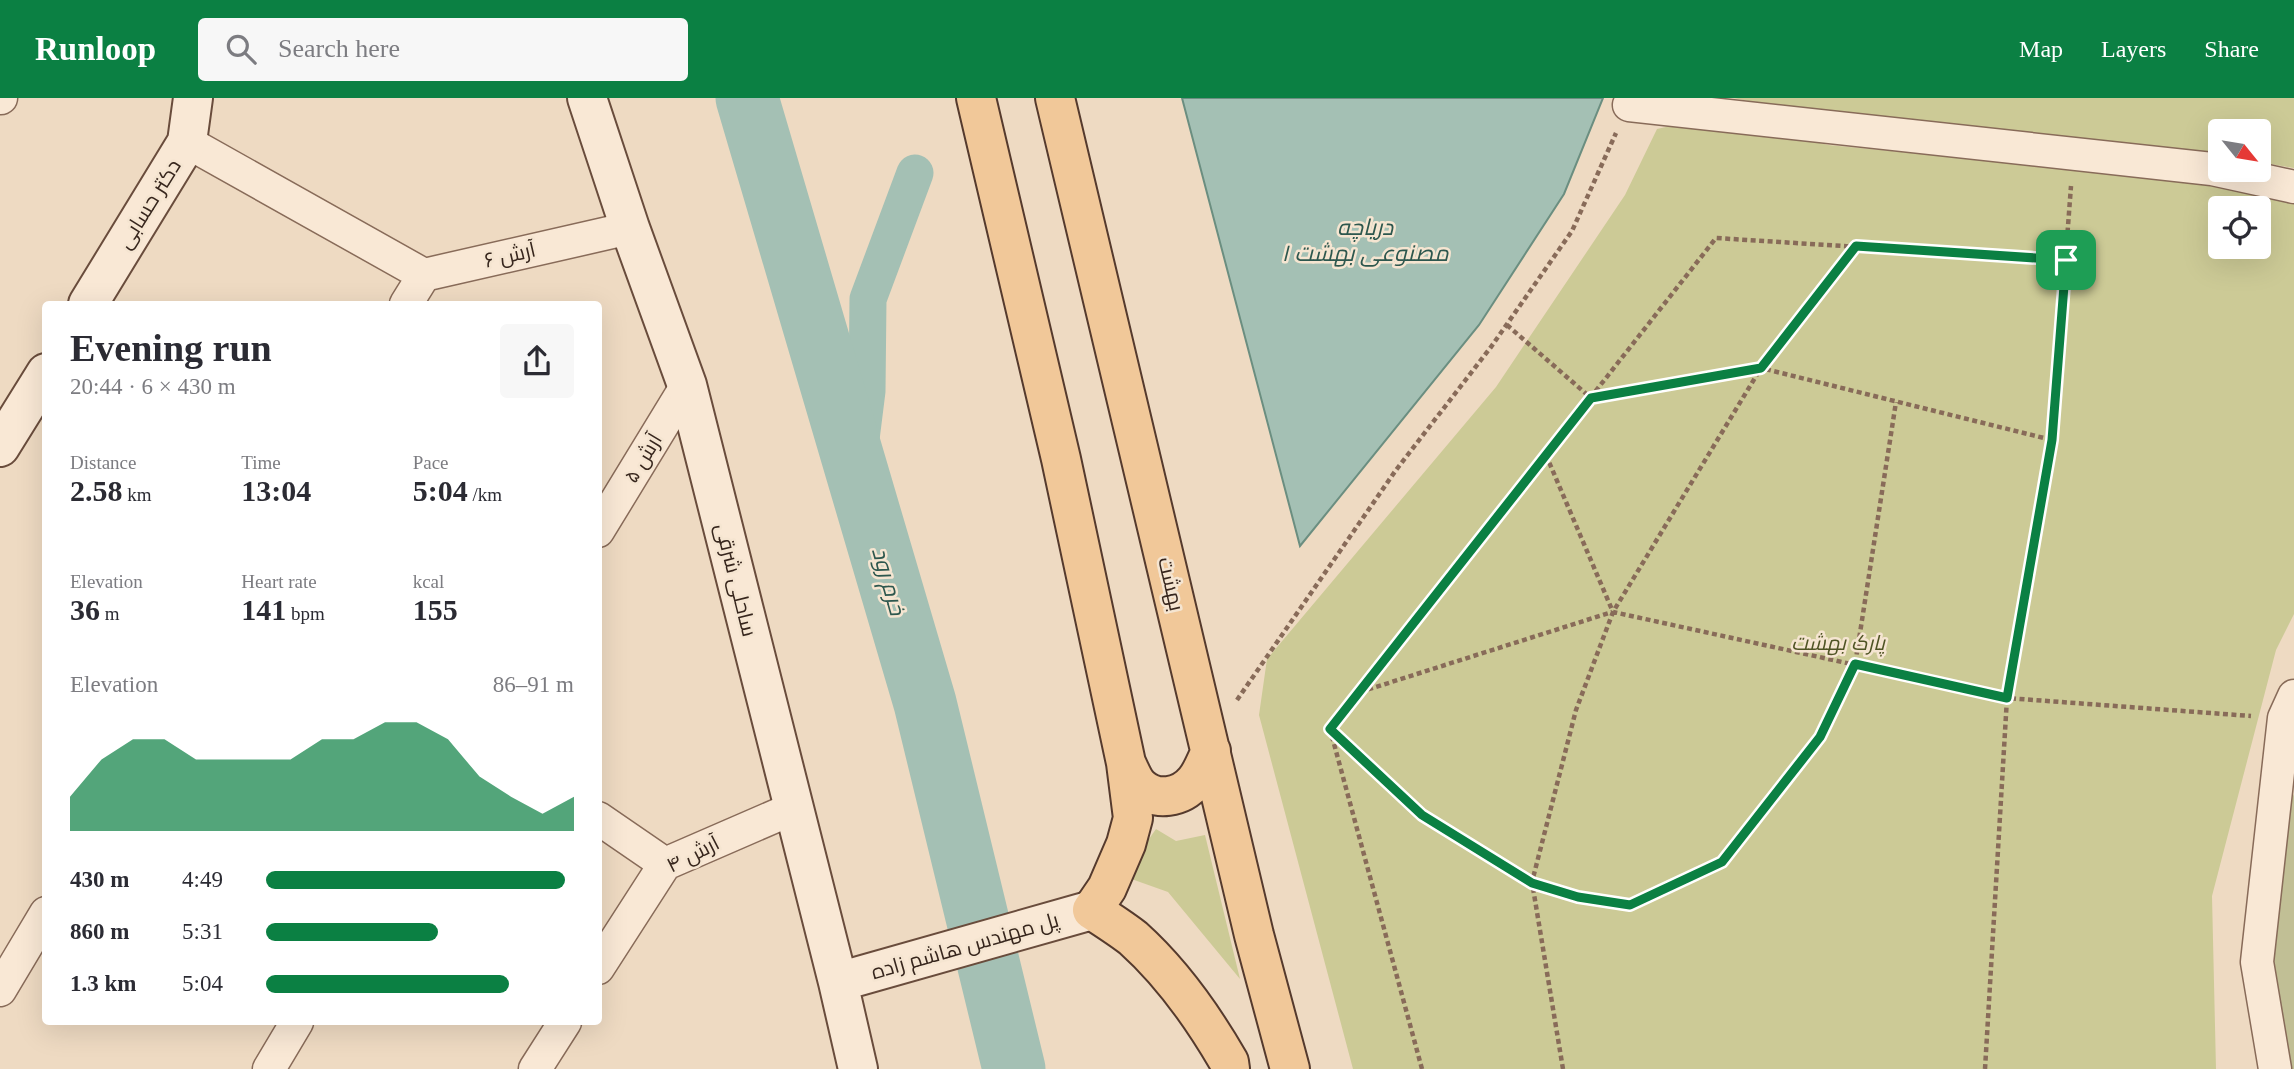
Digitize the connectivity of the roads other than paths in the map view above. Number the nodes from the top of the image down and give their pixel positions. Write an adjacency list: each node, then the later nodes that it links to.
1 (193, 98): 6 (main road, دکتر حسابی)
2 (587, 98): 8 (main road, ساحلی شرقی)
3 (976, 98): 18 (main road)
4 (1055, 98): 17 (main road, بهشت)
5 (1629, 104): 7 (street)
6 (187, 142): 9 (street); 10 (main road, دکتر حسابی)
7 (2294, 187)
8 (630, 228): 9 (street, آرش ۶); 13 (main road, ساحلی شرقی)
9 (424, 275): 11 (street)
10 (90, 301)
11 (408, 301)
12 (42, 379): 14 (main road)
13 (687, 385): 15 (street, آرش ۵); 19 (main road, ساحلی شرقی)
14 (0, 447)
15 (602, 524)
16 (2289, 707): 34 (street)
17 (1209, 746): 18 (main road); 33 (main road, بهشت)
18 (1126, 763): 22 (main road)
19 (794, 808): 21 (street, آرش ۴); 25 (main road, ساحلی شرقی)
20 (602, 821): 21 (street)
21 (664, 864): 24 (street, آرش ۴)
22 (1093, 910): 25 (main road, پل مهندس هاشم زاده); 29 (main road)
23 (42, 920): 26 (street)
24 (602, 962)
25 (838, 982): 32 (main road, ساحلی شرقی)
26 (0, 990)
27 (295, 1025): 30 (street)
28 (563, 1025): 31 (street)
29 (1231, 1067)
30 (269, 1069)
31 (535, 1069)
32 (858, 1069)
33 (1290, 1069)
34 (2275, 1069)

